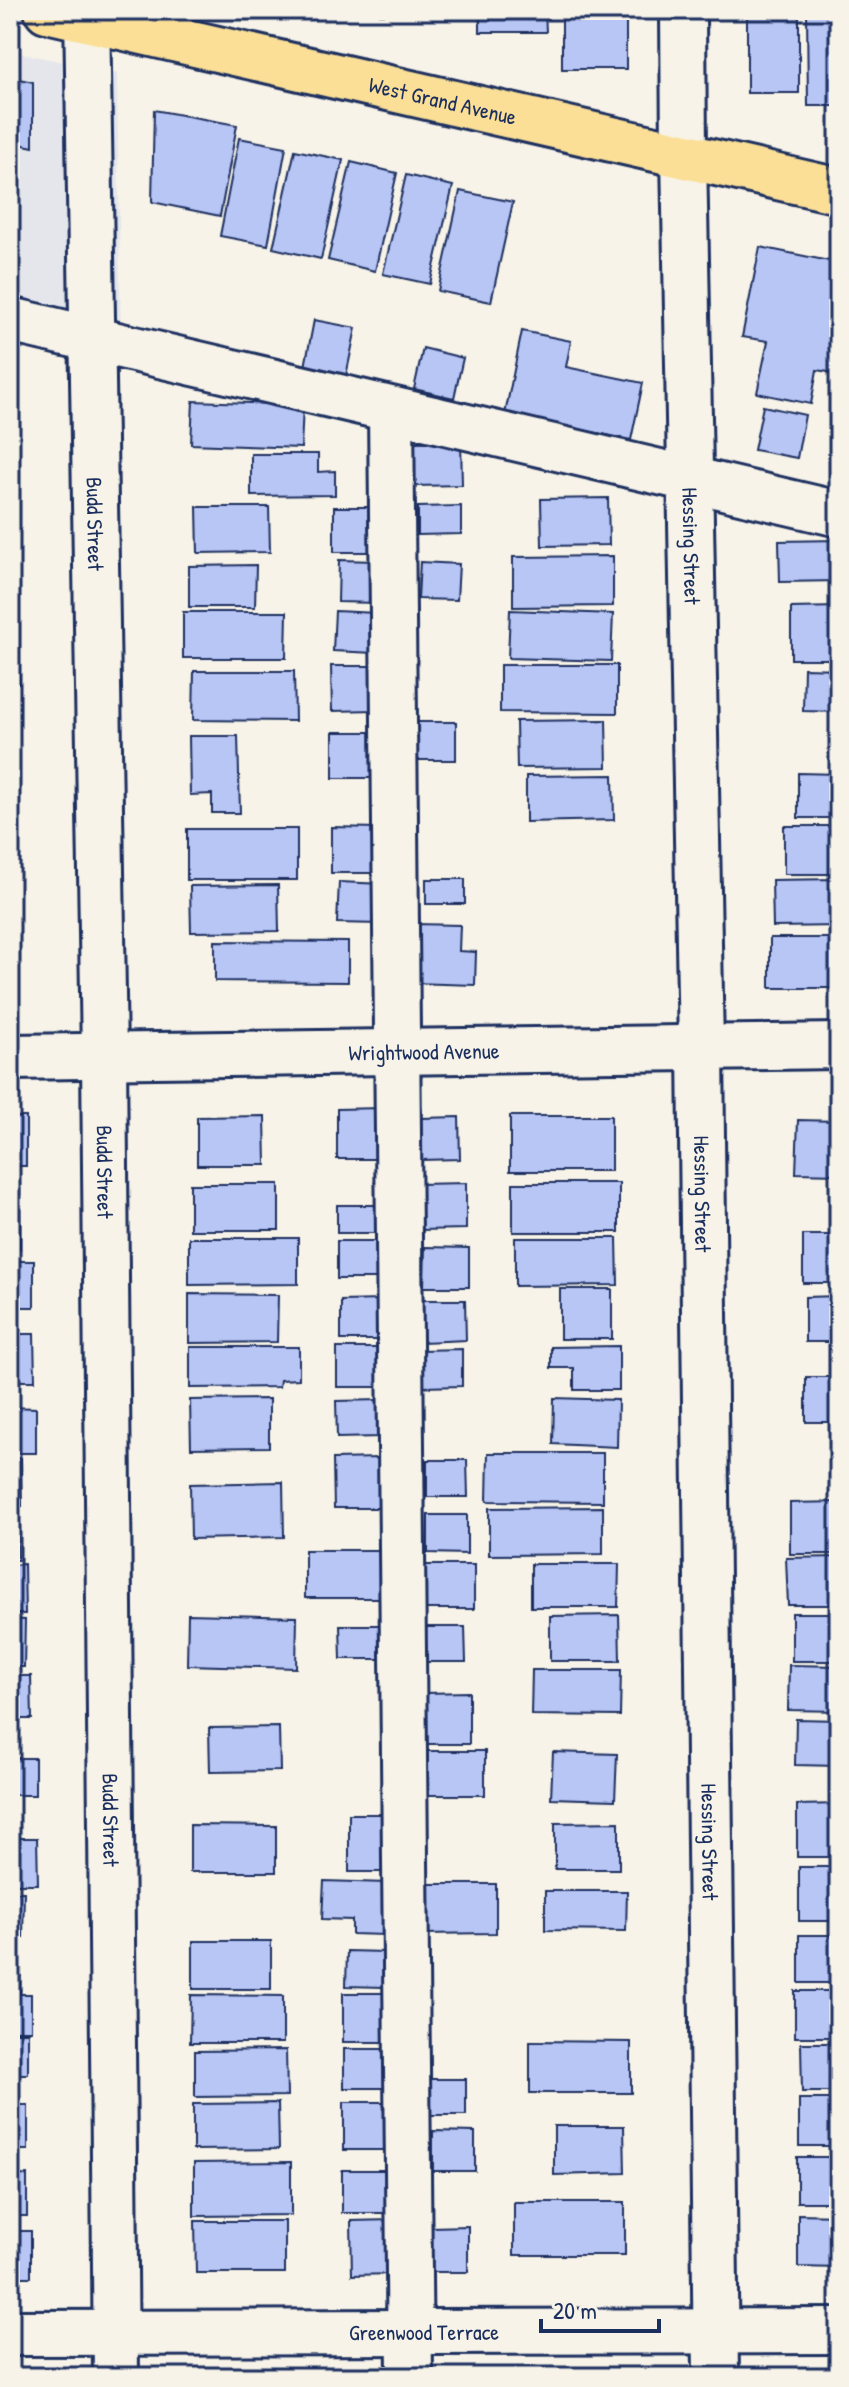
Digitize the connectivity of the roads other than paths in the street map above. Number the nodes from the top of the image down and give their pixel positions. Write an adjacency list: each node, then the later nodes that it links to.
1 (683, 10): 3 (street, Hessing Street)
2 (74, 13): 3 (main road, West Grand Avenue); 6 (street, Budd Street)
3 (684, 155): 4 (main road, West Grand Avenue); 8 (street, Hessing Street)
4 (839, 191)
5 (10, 320): 6 (street)
6 (92, 338): 7 (street); 13 (street, Budd Street)
7 (391, 410): 8 (street); 12 (street)
8 (691, 479): 9 (street); 11 (street, Hessing Street)
9 (839, 514)
10 (839, 1046): 11 (street, Wrightwood Avenue)
11 (701, 1048): 12 (street, Wrightwood Avenue); 17 (street, Hessing Street)
12 (397, 1052): 13 (street, Wrightwood Avenue); 16 (street)
13 (104, 1056): 14 (street, Wrightwood Avenue); 19 (street, Budd Street)
14 (10, 1057)
15 (839, 2331): 17 (street, Greenwood Terrace)
16 (410, 2332): 17 (street, Greenwood Terrace); 19 (street, Greenwood Terrace); 21 (street)
17 (716, 2332): 22 (street, Hessing Street)
18 (10, 2333): 19 (street, Greenwood Terrace)
19 (115, 2333): 20 (street, Budd Street)
20 (116, 2377)
21 (410, 2377)
22 (716, 2377)

